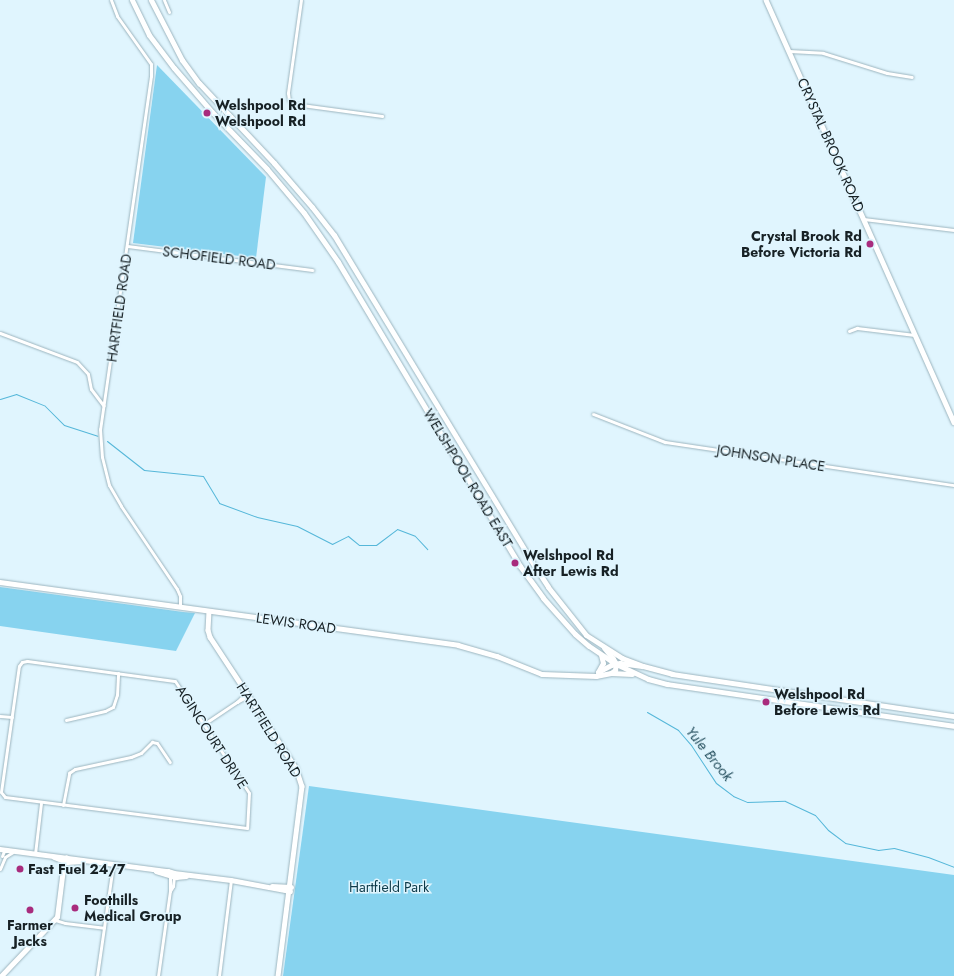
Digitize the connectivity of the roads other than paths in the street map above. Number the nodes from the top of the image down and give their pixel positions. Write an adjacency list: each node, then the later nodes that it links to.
1 (111, 0): 13 (street, HARTFIELD ROAD)
2 (132, 0): 22 (main road, WELSHPOOL ROAD EAST)
3 (151, 0): 21 (main road, WELSHPOOL ROAD EAST)
4 (164, 0): 7 (street)
5 (301, 0): 10 (street)
6 (766, 0): 8 (street, CRYSTAL BROOK ROAD)
7 (169, 12)
8 (789, 51): 9 (street); 11 (street, CRYSTAL BROOK ROAD)
9 (912, 77)
10 (382, 116)
11 (863, 219): 12 (street); 17 (street, CRYSTAL BROOK ROAD)
12 (954, 230)
13 (127, 246): 14 (street, SCHOFIELD ROAD); 18 (street, HARTFIELD ROAD)
14 (312, 270)
15 (849, 331): 17 (street)
16 (0, 333): 18 (street)
17 (915, 335): 20 (street, CRYSTAL BROOK ROAD)
18 (104, 406): 25 (street, HARTFIELD ROAD)
19 (593, 414): 23 (street, JOHNSON PLACE)
20 (954, 422)
21 (450, 428): 22 (main road); 27 (main road, WELSHPOOL ROAD EAST)
22 (442, 433): 28 (main road, WELSHPOOL ROAD EAST)
23 (954, 485)
24 (0, 582): 25 (street, LEWIS ROAD)
25 (180, 606): 26 (street, LEWIS ROAD)
26 (209, 611): 34 (street, LEWIS ROAD); 36 (street, HARTFIELD ROAD)
27 (599, 644): 29 (street); 30 (main road, WELSHPOOL ROAD EAST)
28 (600, 654): 29 (main road, WELSHPOOL ROAD EAST); 31 (main road)
29 (616, 664): 30 (street, LEWIS ROAD); 31 (street, LEWIS ROAD); 33 (street); 35 (main road, WELSHPOOL ROAD EAST)
30 (643, 666): 38 (main road, WELSHPOOL ROAD EAST)
31 (598, 672): 34 (street, LEWIS ROAD)
32 (118, 673): 39 (street, AGINCOURT DRIVE); 40 (street); 41 (street, AGINCOURT DRIVE)
33 (611, 673): 34 (street, LEWIS ROAD); 35 (main road)
34 (588, 675)
35 (636, 675): 42 (main road, WELSHPOOL ROAD EAST)
36 (247, 694): 41 (street); 54 (street, HARTFIELD ROAD)
37 (0, 716): 39 (street)
38 (954, 716)
39 (12, 717): 44 (street, AGINCOURT DRIVE)
40 (66, 720)
41 (204, 724): 45 (street, AGINCOURT DRIVE)
42 (954, 726)
43 (170, 762): 45 (street)
44 (41, 803): 45 (street, AGINCOURT DRIVE); 48 (street)
45 (62, 805)
46 (17, 852): 47 (street); 47 (street); 48 (street)
47 (3, 853): 51 (street)
48 (35, 854): 49 (street)
49 (66, 861): 50 (street); 55 (street)
50 (113, 865): 52 (street); 56 (street)
51 (0, 869)
52 (173, 875): 53 (street); 59 (street)
53 (231, 880): 54 (street); 60 (street)
54 (290, 889): 61 (street, HARTFIELD ROAD)
55 (54, 920): 56 (street); 57 (street)
56 (104, 928): 58 (street)
57 (1, 976)
58 (97, 976)
59 (158, 976)
60 (219, 976)
61 (278, 976)

